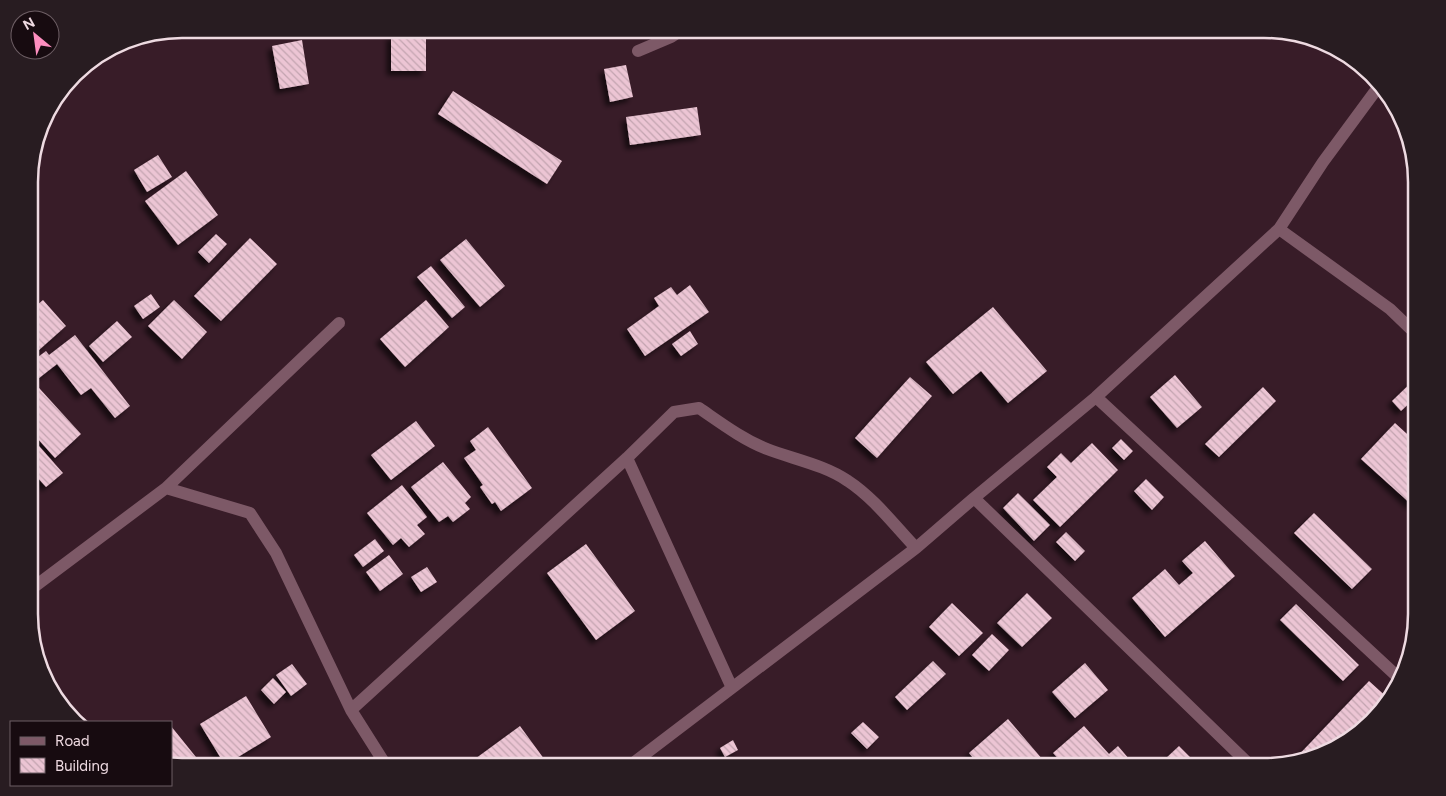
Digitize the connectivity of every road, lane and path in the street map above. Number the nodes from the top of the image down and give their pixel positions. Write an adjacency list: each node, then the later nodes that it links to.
1 (672, 38): 2 (street)
2 (638, 51)
3 (1376, 91): 4 (street)
4 (1279, 229): 6 (street); 7 (street)
5 (340, 323): 9 (street)
6 (1408, 326)
7 (1096, 397): 10 (street); 13 (street)
8 (628, 458): 11 (street); 14 (street); 15 (street)
9 (166, 488): 12 (street); 15 (street)
10 (974, 498): 11 (street); 18 (street)
11 (916, 548): 14 (street)
12 (38, 584)
13 (1395, 675)
14 (732, 688): 17 (street)
15 (351, 710): 16 (street)
16 (381, 758)
17 (640, 758)
18 (1243, 758)

